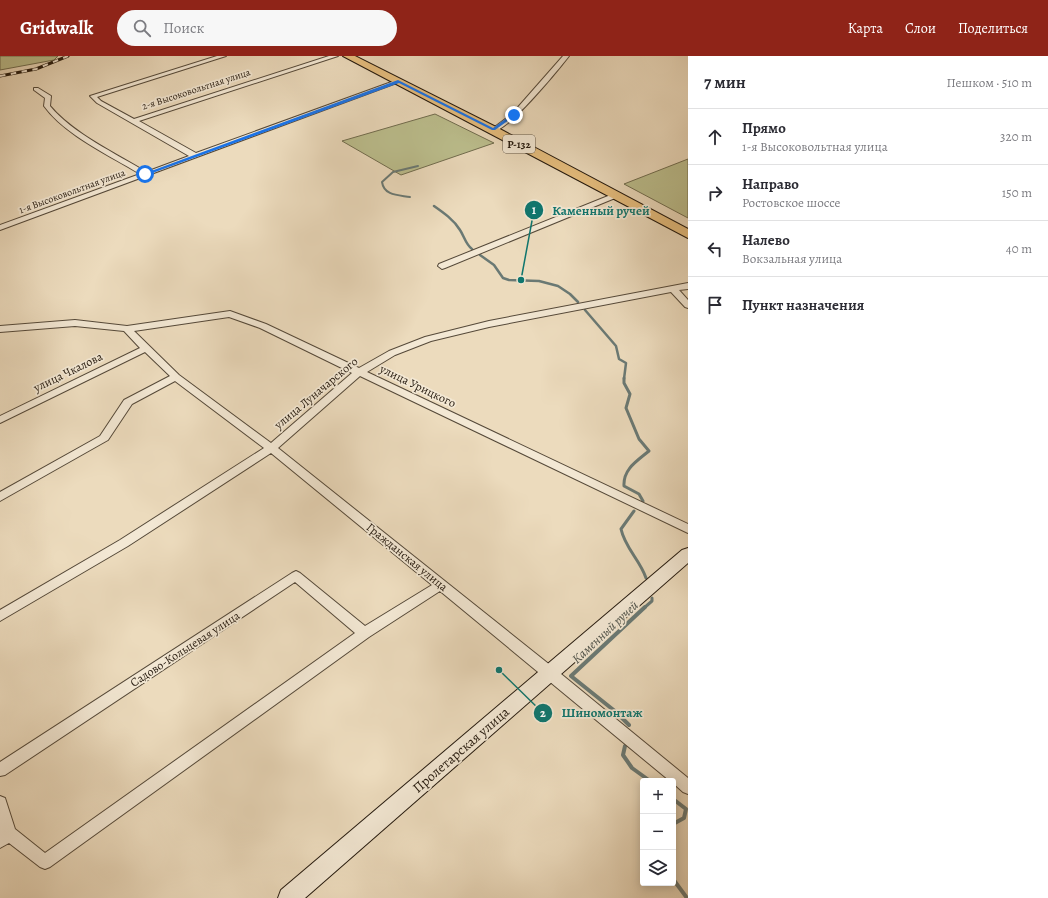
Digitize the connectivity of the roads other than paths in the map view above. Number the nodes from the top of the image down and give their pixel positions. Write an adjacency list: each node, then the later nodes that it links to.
1 (223, 56): 7 (street)
2 (334, 56): 7 (street, 2-я Высоковольтная улица)
3 (348, 56): 5 (main road, Р-132)
4 (566, 56): 8 (street)
5 (399, 81): 8 (main road, Р-132); 9 (street, 1-я Высоковольтная улица)
6 (36, 89): 10 (street)
7 (133, 121): 9 (street)
8 (494, 130): 11 (main road, Р-132)
9 (195, 156): 10 (street, 1-я Высоковольтная улица)
10 (145, 174): 12 (street, 1-я Высоковольтная улица)
11 (616, 196): 13 (main road, Р-132); 14 (street)
12 (0, 228)
13 (688, 234)
14 (442, 266)
15 (688, 286): 16 (street, улица Луначарского)
16 (673, 289): 17 (street); 21 (street, улица Луначарского)
17 (688, 304)
18 (127, 329): 19 (street, улица Урицкого); 20 (street, Гражданская улица); 21 (street, улица Урицкого)
19 (0, 330)
20 (148, 348): 22 (street, Гражданская улица); 23 (street, улица Чкалова)
21 (359, 372): 24 (street, улица Луначарского); 26 (street, улица Урицкого)
22 (176, 378): 24 (street, Гражданская улица); 25 (street)
23 (0, 420)
24 (271, 448): 28 (street, Гражданская улица); 29 (street, улица Луначарского)
25 (0, 497)
26 (688, 529)
27 (688, 554): 31 (main road, Пролетарская улица)
28 (441, 585): 30 (street); 31 (street, Гражданская улица)
29 (0, 616)
30 (364, 634): 32 (street, Садово-Кольцевая улица); 35 (street)
31 (550, 673): 33 (street, Гражданская улица); 36 (main road, Пролетарская улица)
32 (0, 770)
33 (688, 787)
34 (0, 803): 35 (street)
35 (4, 837)
36 (288, 898)

